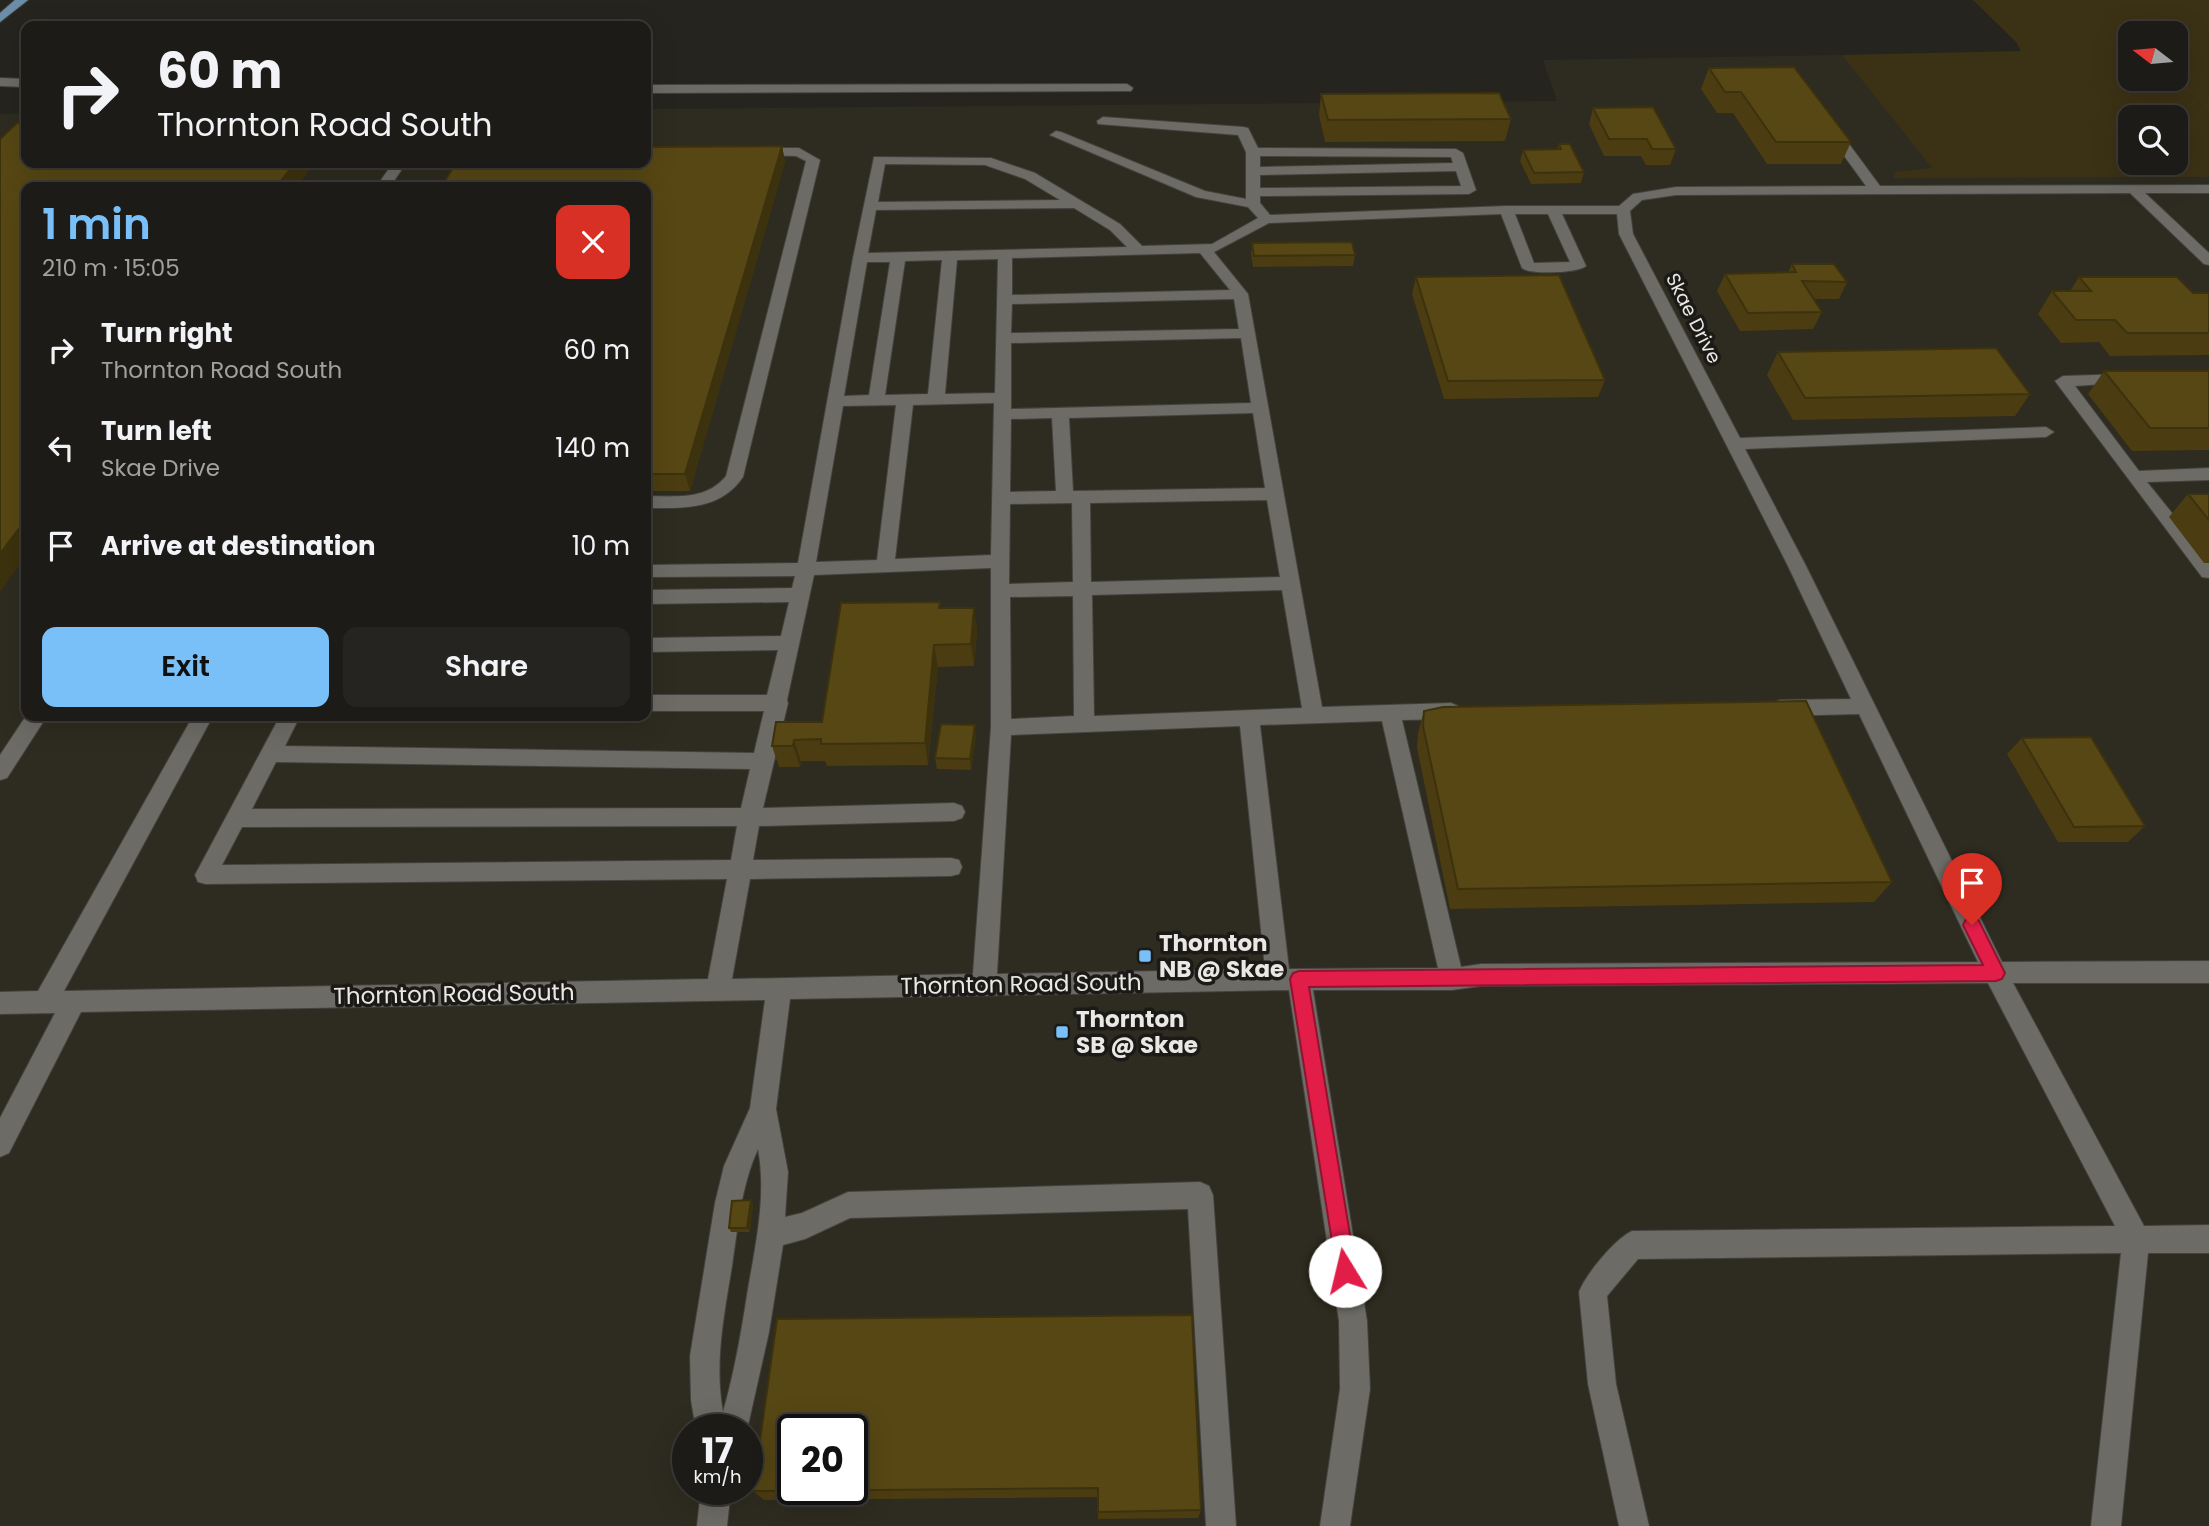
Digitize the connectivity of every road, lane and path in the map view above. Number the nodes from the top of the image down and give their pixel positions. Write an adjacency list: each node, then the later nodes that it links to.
1 (22, 0): 2 (main road)
2 (0, 19)
3 (0, 82): 4 (street)
4 (21, 83)
5 (1127, 88): 6 (street)
6 (651, 89)
7 (1103, 121): 11 (street)
8 (1825, 121): 16 (street)
9 (1056, 135): 17 (street)
10 (743, 152): 50 (street)
11 (1253, 152): 12 (street); 13 (street)
12 (1461, 167): 13 (street); 17 (street)
13 (1253, 171): 17 (street)
14 (2209, 189): 15 (street)
15 (2134, 190): 16 (street); 30 (street)
16 (1877, 191): 22 (street)
17 (1253, 198): 23 (street)
18 (1077, 204): 19 (street); 19 (street); 25 (street)
19 (870, 206): 29 (street)
20 (1553, 209): 21 (street); 21 (street); 22 (street)
21 (1506, 210): 23 (street)
22 (1623, 210): 44 (street, Skae Drive)
23 (1266, 219): 24 (street)
24 (1203, 249): 25 (street); 31 (street)
25 (1138, 250): 26 (street)
26 (1004, 254): 27 (street); 32 (street)
27 (950, 255): 28 (street); 37 (street)
28 (898, 257): 29 (street); 38 (street)
29 (860, 258): 39 (street)
30 (2209, 261)
31 (1241, 294): 32 (street); 33 (street)
32 (1003, 300): 34 (street)
33 (1248, 333): 34 (street); 41 (street)
34 (1004, 338): 40 (street)
35 (2143, 379): 46 (street)
36 (905, 399): 37 (street); 38 (street); 52 (street)
37 (936, 399): 40 (street)
38 (876, 400): 39 (street)
39 (835, 401): 53 (street)
40 (1003, 406): 42 (street); 49 (street)
41 (1261, 408): 42 (street); 47 (street)
42 (1060, 411): 48 (street)
43 (2046, 432): 44 (street)
44 (1734, 444): 65 (street, Skae Drive)
45 (2209, 474): 46 (street)
46 (2134, 477): 55 (street)
47 (1275, 494): 48 (street); 56 (street)
48 (1073, 497): 49 (street); 57 (street)
49 (1002, 498): 51 (street)
50 (651, 502)
51 (1000, 561): 52 (street); 58 (street)
52 (885, 566): 53 (street)
53 (806, 569): 54 (street); 59 (street)
54 (651, 571)
55 (2209, 572)
56 (1291, 583): 57 (street); 70 (street)
57 (1082, 589): 58 (street); 75 (street)
58 (1000, 591): 76 (street)
59 (800, 595): 60 (street); 61 (street)
60 (651, 597)
61 (790, 643): 62 (street); 64 (street)
62 (651, 645)
63 (651, 703): 64 (street)
64 (778, 703): 79 (street)
65 (1865, 706): 66 (street); 87 (street, Skae Drive)
66 (1804, 707): 67 (street); 77 (street)
67 (1762, 708)
68 (1473, 711): 69 (street)
69 (1390, 712): 70 (street); 89 (street)
70 (1313, 715): 71 (street)
71 (1249, 717): 75 (street); 88 (street)
72 (34, 721): 80 (street)
73 (200, 721): 93 (street)
74 (287, 721): 78 (street)
75 (1084, 724): 76 (street)
76 (1001, 727): 90 (street)
77 (1815, 730)
78 (270, 754): 79 (street); 83 (street)
79 (763, 761): 82 (street)
80 (0, 772)
81 (954, 812): 82 (street)
82 (750, 817): 83 (street); 85 (street)
83 (236, 818): 85 (street)
84 (951, 867): 85 (street)
85 (740, 868): 92 (street)
86 (2209, 972): 87 (street, Thornton Road South)
87 (1996, 973): 89 (street, Thornton Road South); 99 (street, Skae Drive)
88 (1289, 979): 89 (street, Thornton Road South); 90 (street, Thornton Road South); 106 (street)
89 (1452, 979)
90 (984, 985): 91 (street, Thornton Road South)
91 (779, 988): 92 (street, Thornton Road South); 96 (street)
92 (718, 990): 94 (street, Thornton Road South)
93 (45, 1002): 94 (street, Thornton Road South); 95 (street, Thornton Road South)
94 (74, 1002): 97 (street)
95 (0, 1003)
96 (763, 1110): 98 (street); 101 (street)
97 (0, 1144)
98 (771, 1234): 102 (street); 105 (street)
99 (2136, 1238): 100 (street); 107 (street); 108 (street)
100 (2209, 1239)
101 (708, 1414)
102 (737, 1414)
103 (714, 1505): 104 (street)
104 (712, 1526)
105 (1221, 1526)
106 (1335, 1526)
107 (1634, 1526)
108 (2106, 1526)

